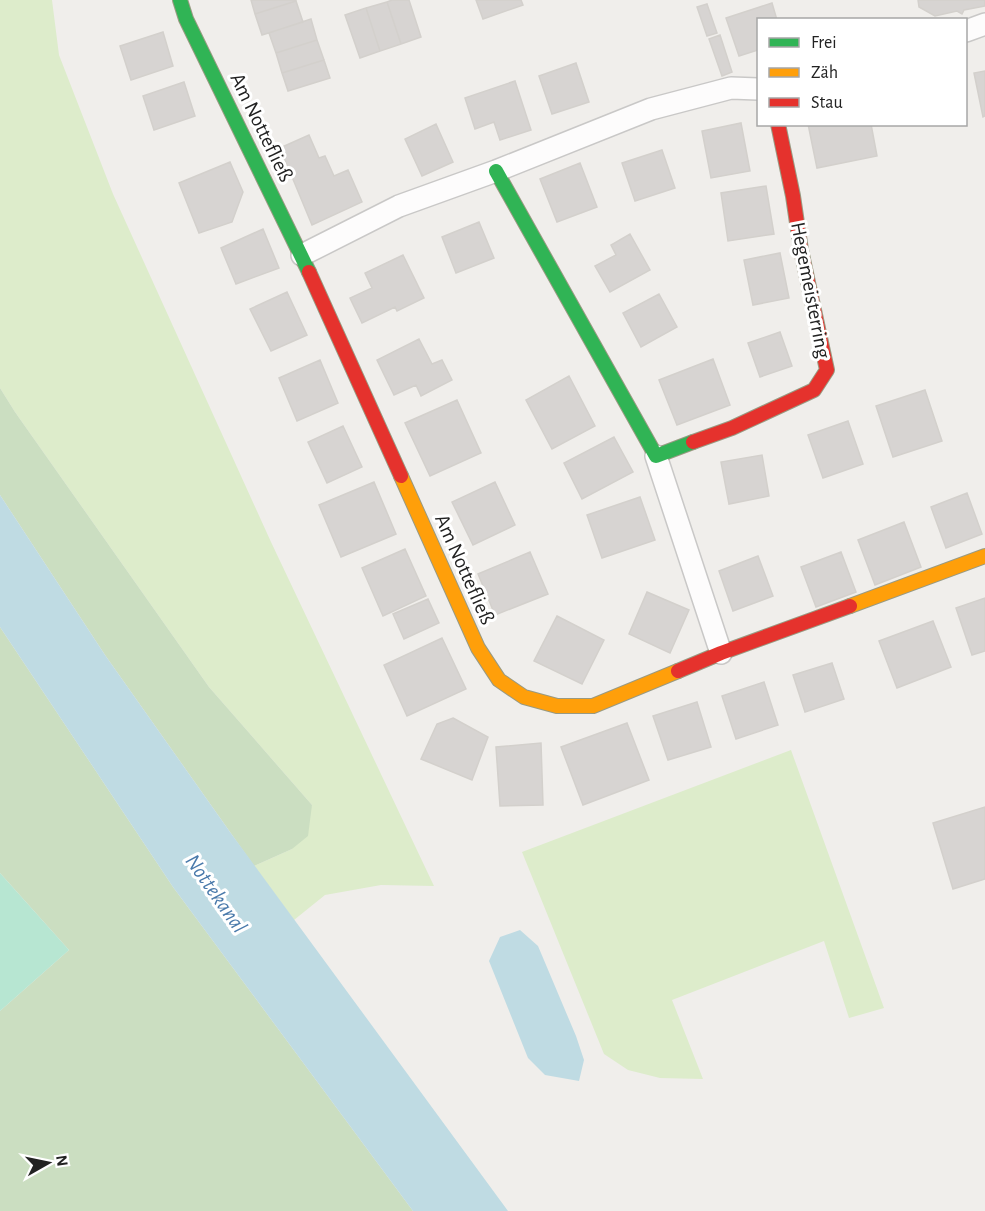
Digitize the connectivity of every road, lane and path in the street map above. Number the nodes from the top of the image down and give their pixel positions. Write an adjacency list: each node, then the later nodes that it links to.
1 (180, 0): 7 (street, Am Nottefließ)
2 (985, 24): 3 (street)
3 (967, 31)
4 (757, 89): 6 (street)
5 (778, 126): 8 (street, Hegemeisterring)
6 (496, 171): 7 (street); 8 (street)
7 (302, 255): 10 (street, Am Nottefließ)
8 (656, 456): 10 (street)
9 (985, 555): 10 (street, Am Nottefließ)
10 (721, 653)

